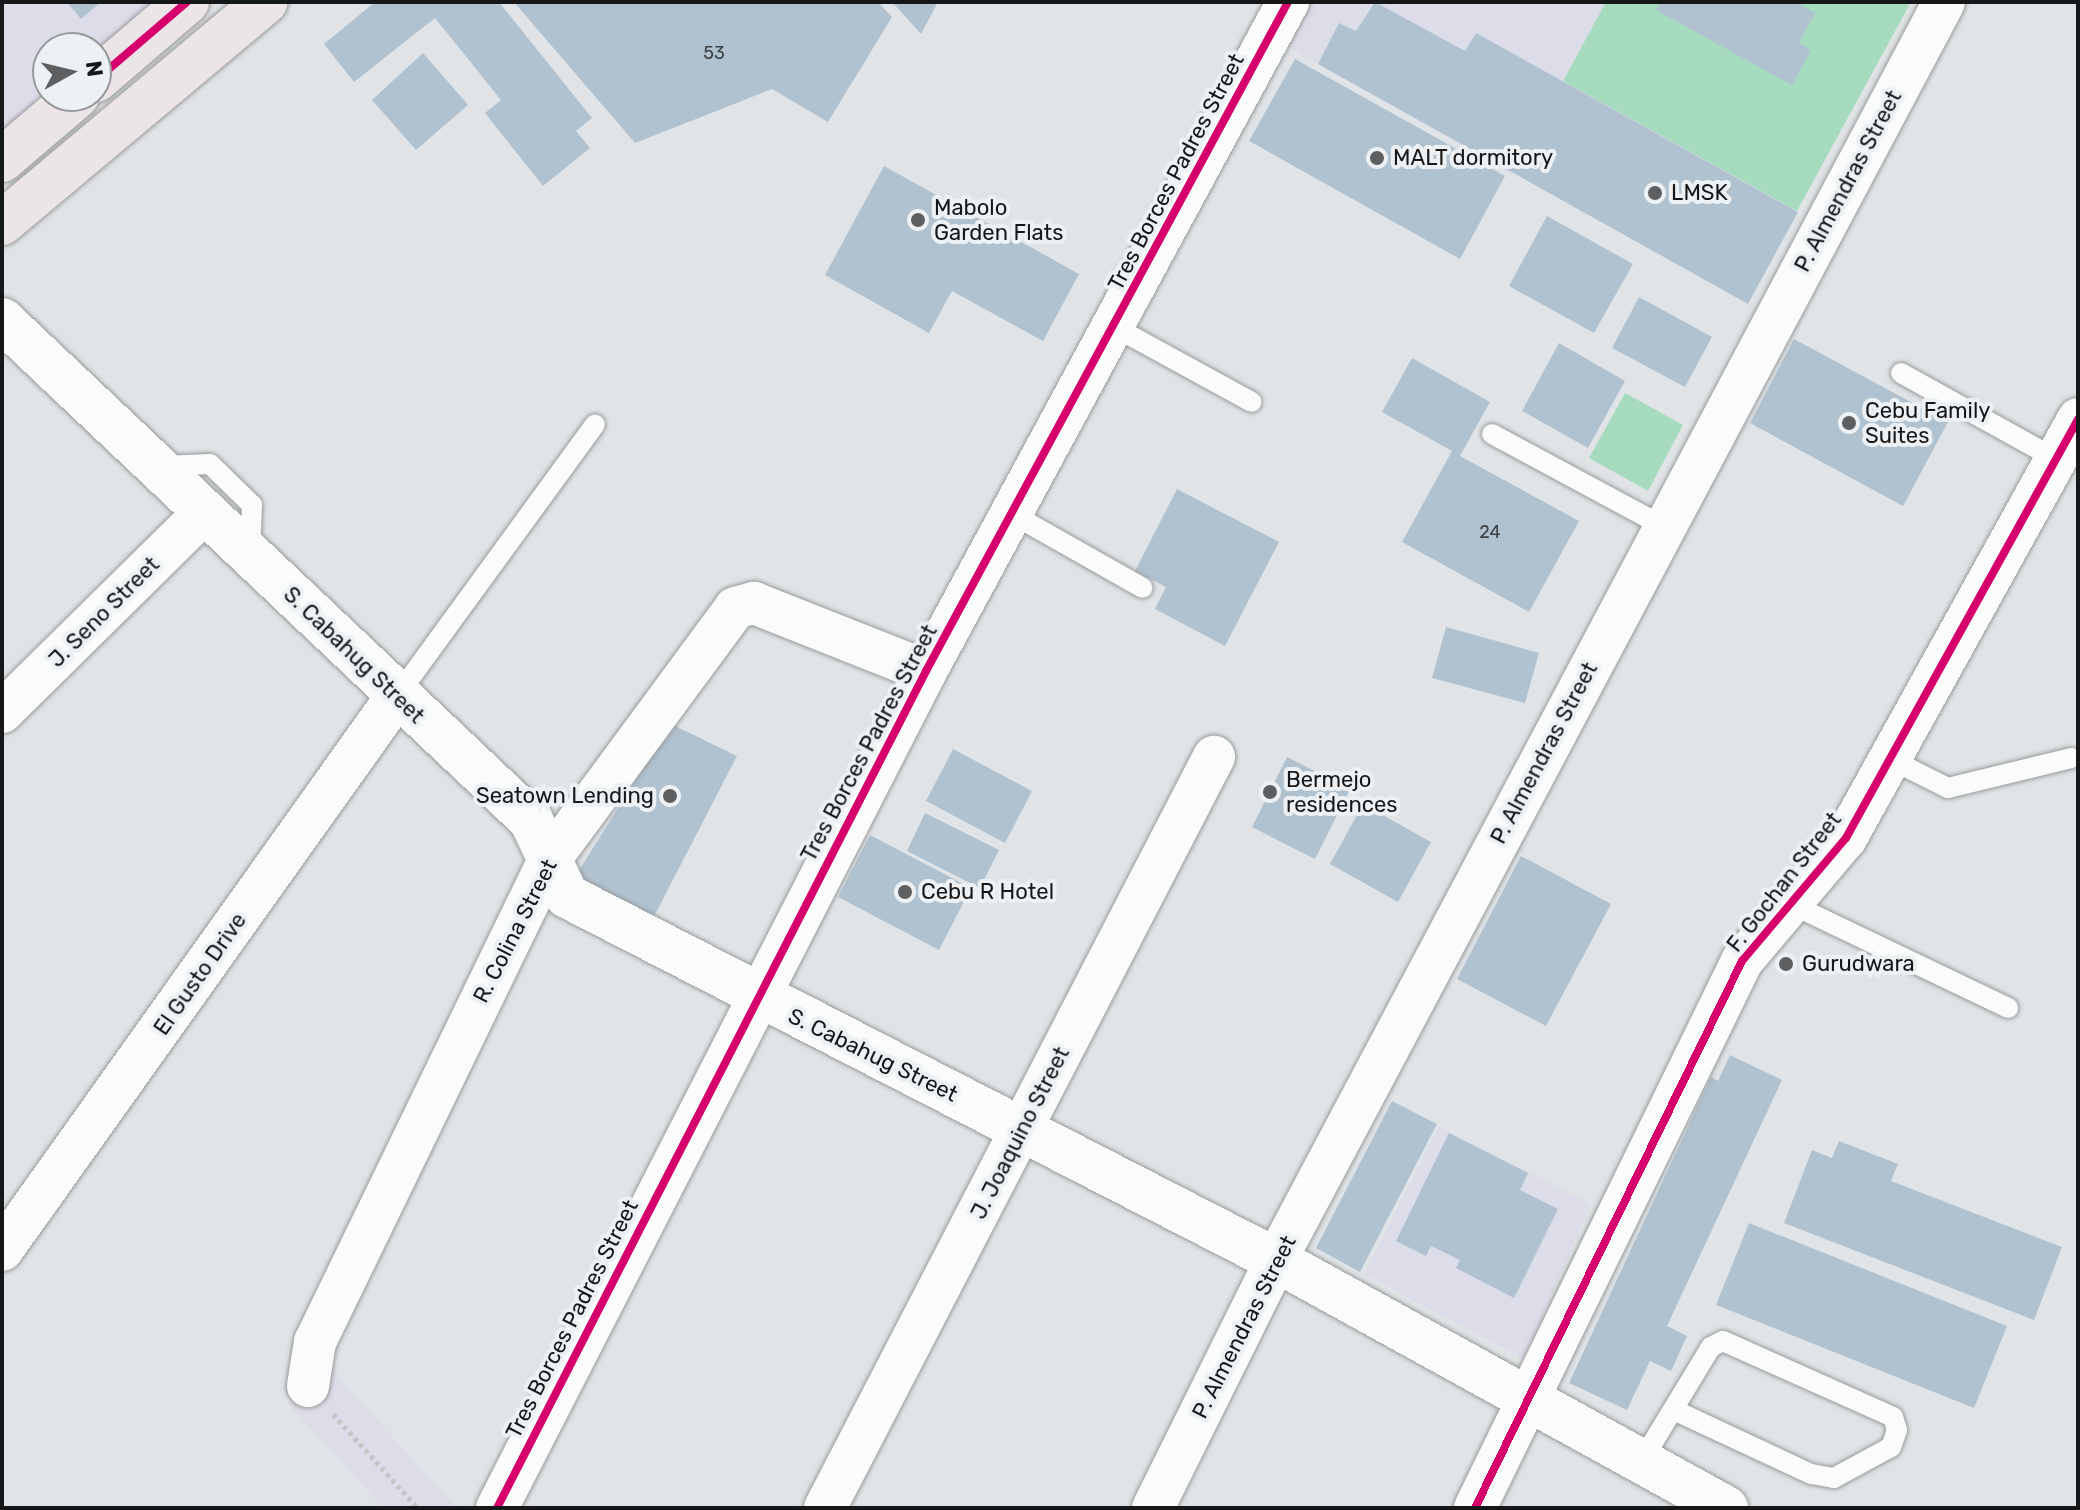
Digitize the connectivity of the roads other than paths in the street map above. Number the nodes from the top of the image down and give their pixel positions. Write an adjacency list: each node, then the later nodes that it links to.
1 (187, 2): 5 (main road)
2 (265, 2): 8 (main road)
3 (1288, 2): 10 (street, Tres Borces Padres Street)
4 (1944, 2): 20 (street, P. Almendras Street)
5 (112, 66)
6 (58, 112): 7 (main road)
7 (2, 160)
8 (2, 223)
9 (2, 320): 17 (street, S. Cabahug Street)
10 (1113, 326): 12 (lane); 19 (street, Tres Borces Padres Street)
11 (1901, 373): 16 (lane)
12 (1252, 402)
13 (2078, 419): 16 (street, F. Gochan Street)
14 (595, 424): 24 (lane)
15 (1492, 434): 20 (lane)
16 (2056, 459): 28 (street, F. Gochan Street)
17 (158, 467): 18 (street, S. Cabahug Street); 21 (lane)
18 (205, 512): 21 (street, S. Cabahug Street); 25 (street, J. Seno Street)
19 (1012, 514): 22 (lane); 23 (street, Tres Borces Padres Street)
20 (1663, 526): 35 (street, P. Almendras Street)
21 (250, 555): 24 (street, S. Cabahug Street)
22 (1143, 588)
23 (926, 671): 29 (street, R. Colina Street); 31 (street, Tres Borces Padres Street)
24 (397, 696): 29 (street, S. Cabahug Street); 34 (street, El Gusto Drive)
25 (2, 712)
26 (1214, 757): 33 (street, J. Joaquino Street)
27 (2071, 758): 28 (lane)
28 (1890, 759): 30 (street, F. Gochan Street)
29 (548, 862): 31 (street, S. Cabahug Street); 36 (street, R. Colina Street)
30 (1789, 903): 32 (lane); 37 (street, F. Gochan Street)
31 (755, 998): 33 (street, S. Cabahug Street); 40 (street, Tres Borces Padres Street)
32 (2008, 1008)
33 (1022, 1128): 35 (street, S. Cabahug Street); 41 (street, J. Joaquino Street)
34 (2, 1250)
35 (1276, 1260): 37 (street, S. Cabahug Street); 42 (street, P. Almendras Street)
36 (308, 1386)
37 (1532, 1395): 39 (street, S. Cabahug Street); 43 (street, F. Gochan Street)
38 (1674, 1410): 38 (lane); 39 (lane)
39 (1641, 1462): 44 (street, S. Cabahug Street)
40 (497, 1508)
41 (825, 1508)
42 (1153, 1508)
43 (1475, 1508)
44 (1726, 1508)

